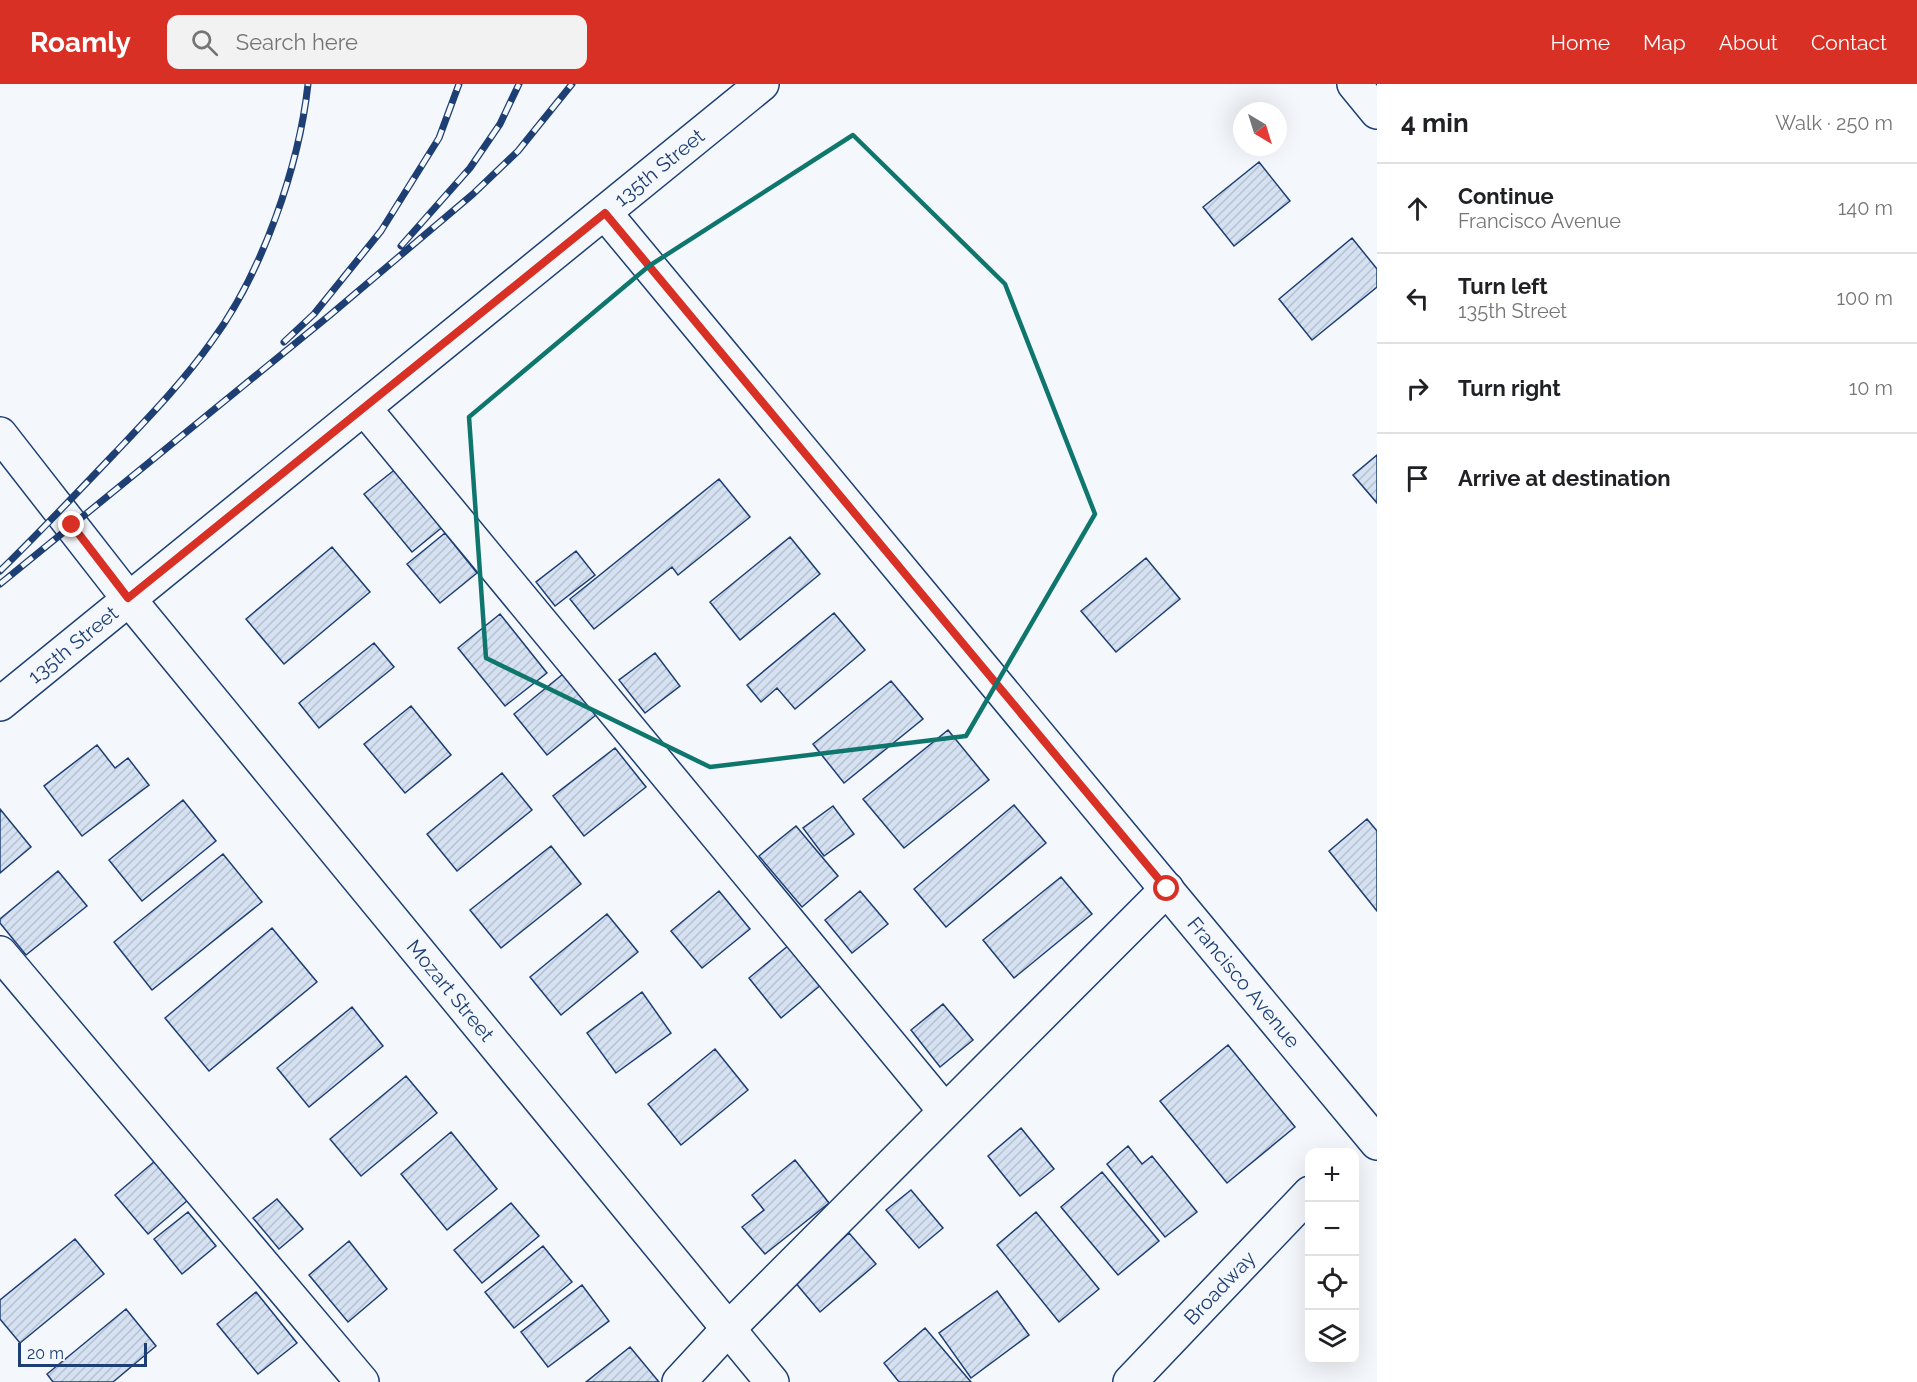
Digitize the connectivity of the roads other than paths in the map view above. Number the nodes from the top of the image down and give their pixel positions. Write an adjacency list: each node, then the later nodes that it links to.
1 (762, 84): 4 (street, 135th Street)
2 (1354, 84): 3 (street)
3 (1377, 112)
4 (605, 213): 5 (street, 135th Street); 9 (street, Francisco Avenue)
5 (364, 408): 7 (street, 135th Street); 11 (street)
6 (0, 434): 7 (street, Mozart Street)
7 (128, 598): 8 (street, 135th Street); 14 (street, Mozart Street)
8 (0, 704)
9 (1167, 889): 11 (street); 12 (street, Francisco Avenue)
10 (0, 953): 15 (street)
11 (945, 1111): 14 (street)
12 (1368, 1137)
13 (1305, 1198): 18 (street, Broadway)
14 (728, 1329): 16 (street); 17 (street, Mozart Street)
15 (362, 1382)
16 (679, 1382)
17 (772, 1382)
18 (1130, 1382)

